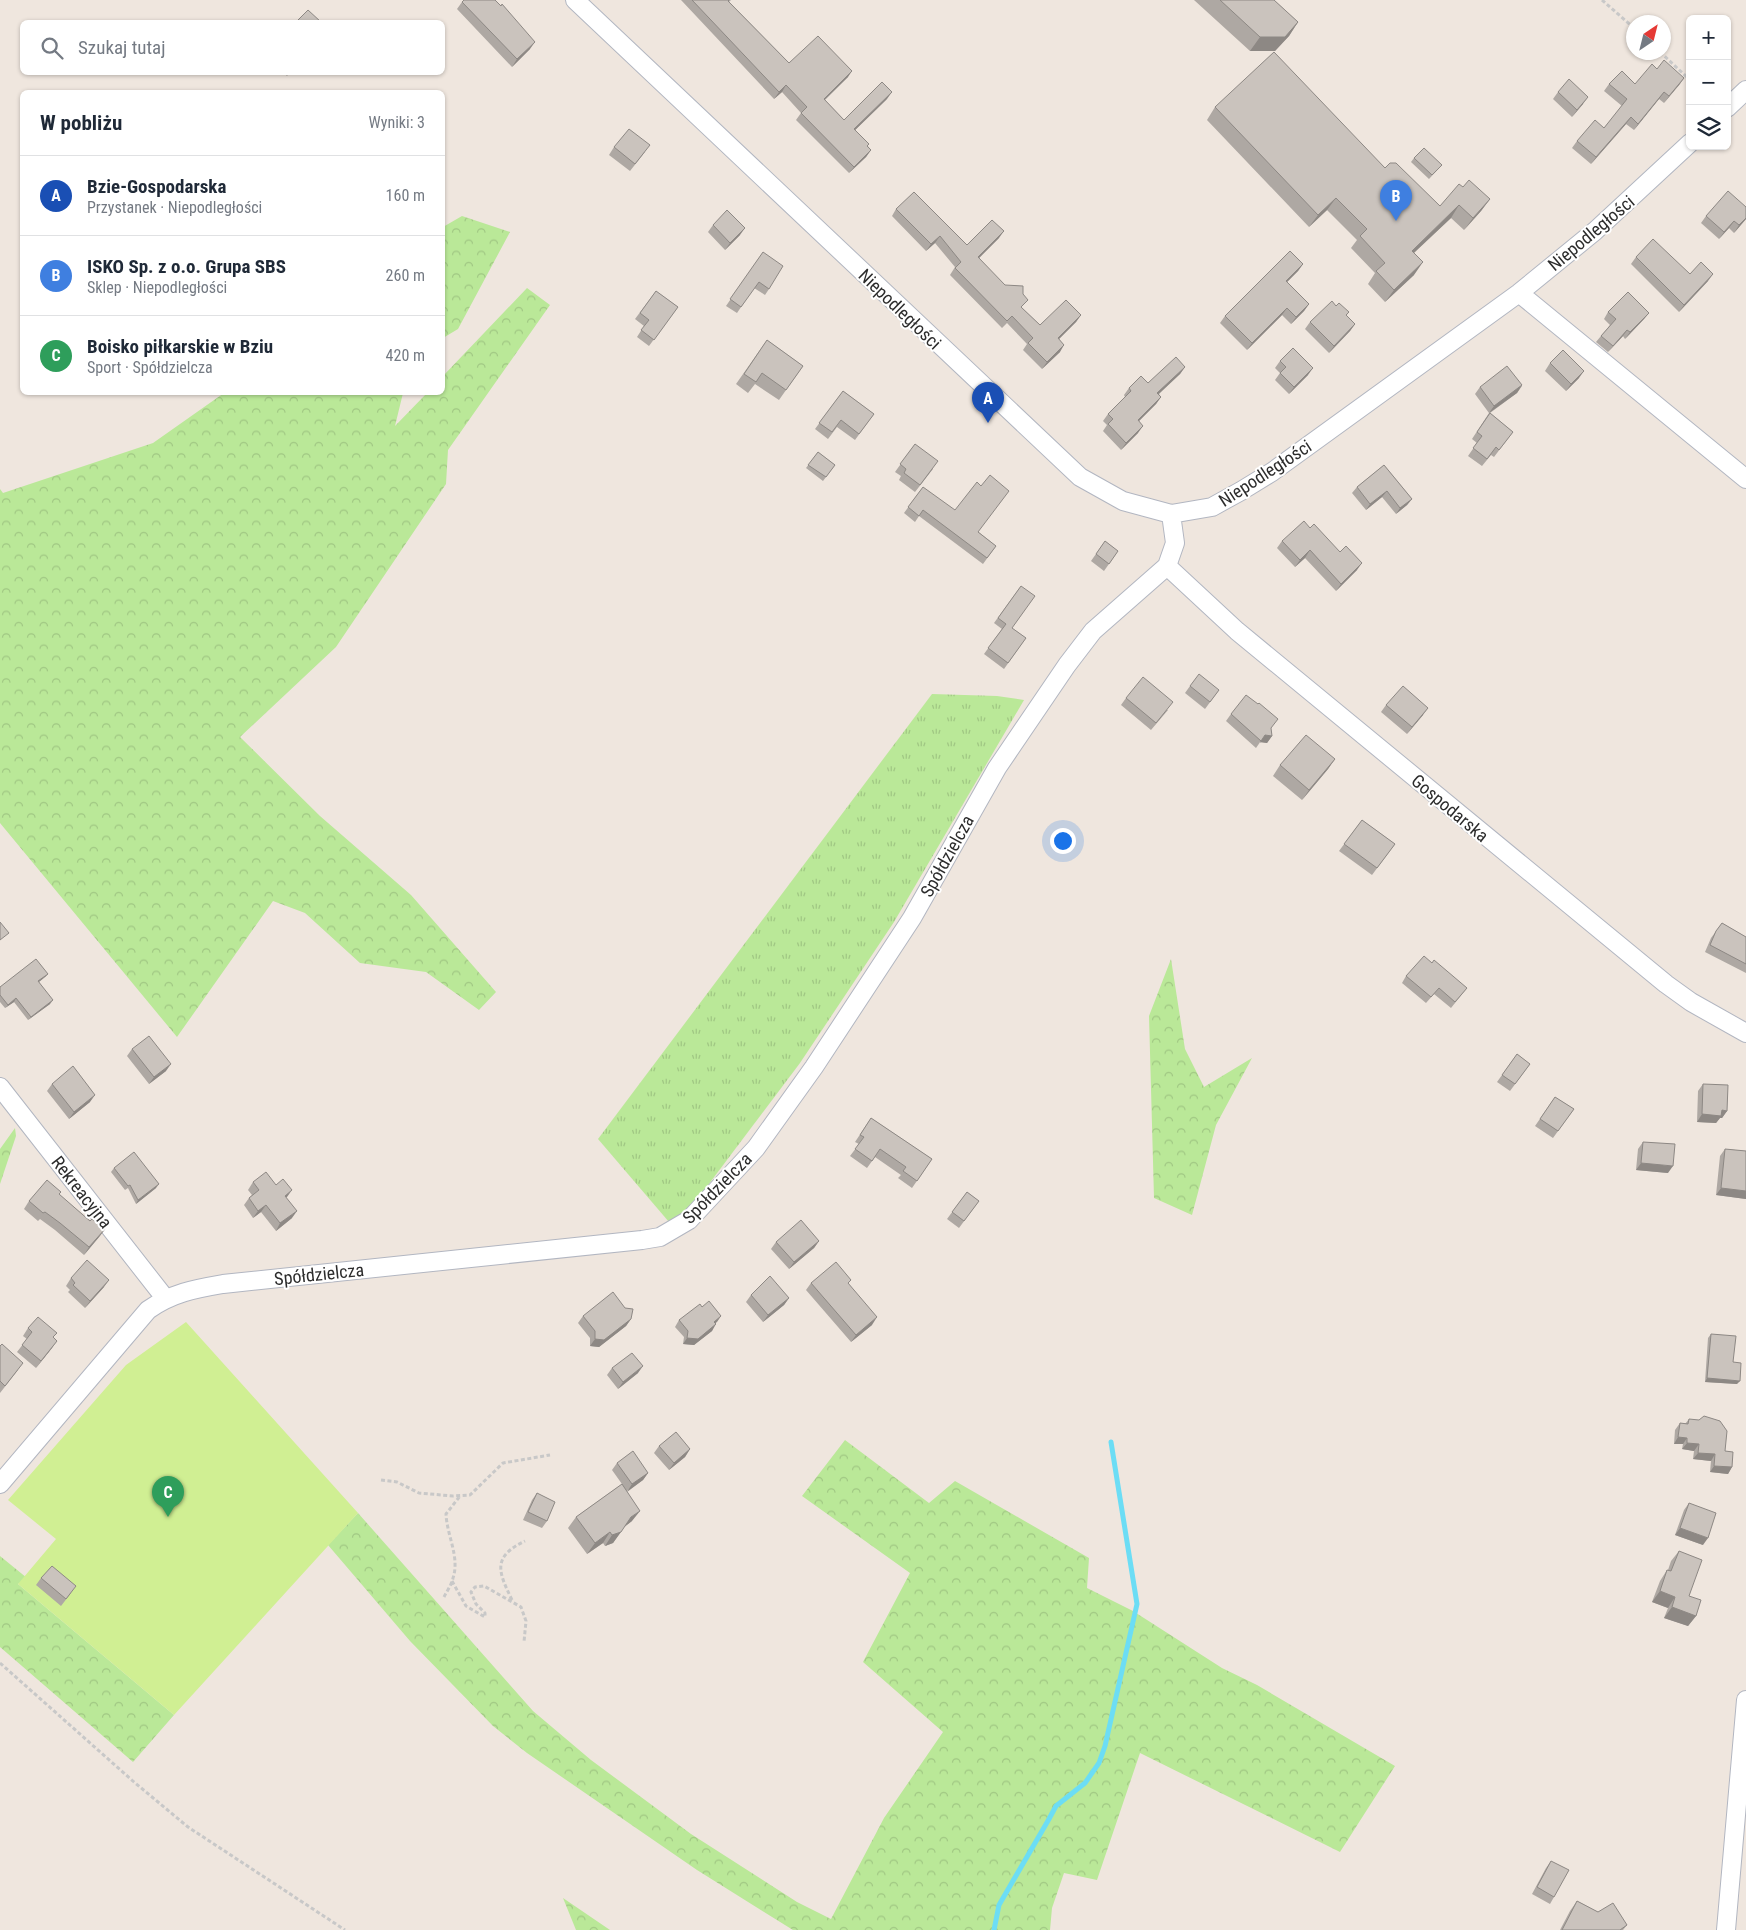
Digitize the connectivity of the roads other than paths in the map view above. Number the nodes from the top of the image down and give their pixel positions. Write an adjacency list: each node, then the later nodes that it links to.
1 (575, 0): 7 (street, Niepodległości)
2 (1746, 90): 3 (street)
3 (1730, 105)
4 (1686, 147): 5 (street, Niepodległości)
5 (1518, 293): 6 (street); 7 (street, Niepodległości)
6 (1746, 478)
7 (1171, 514): 8 (street, Spółdzielcza)
8 (1167, 566): 9 (street, Gospodarska); 11 (street, Spółdzielcza)
9 (1746, 1033)
10 (0, 1087): 11 (street, Rekreacyjna)
11 (165, 1298): 12 (street, Spółdzielcza)
12 (0, 1484)
13 (1746, 1700): 14 (street)
14 (1726, 1930)

